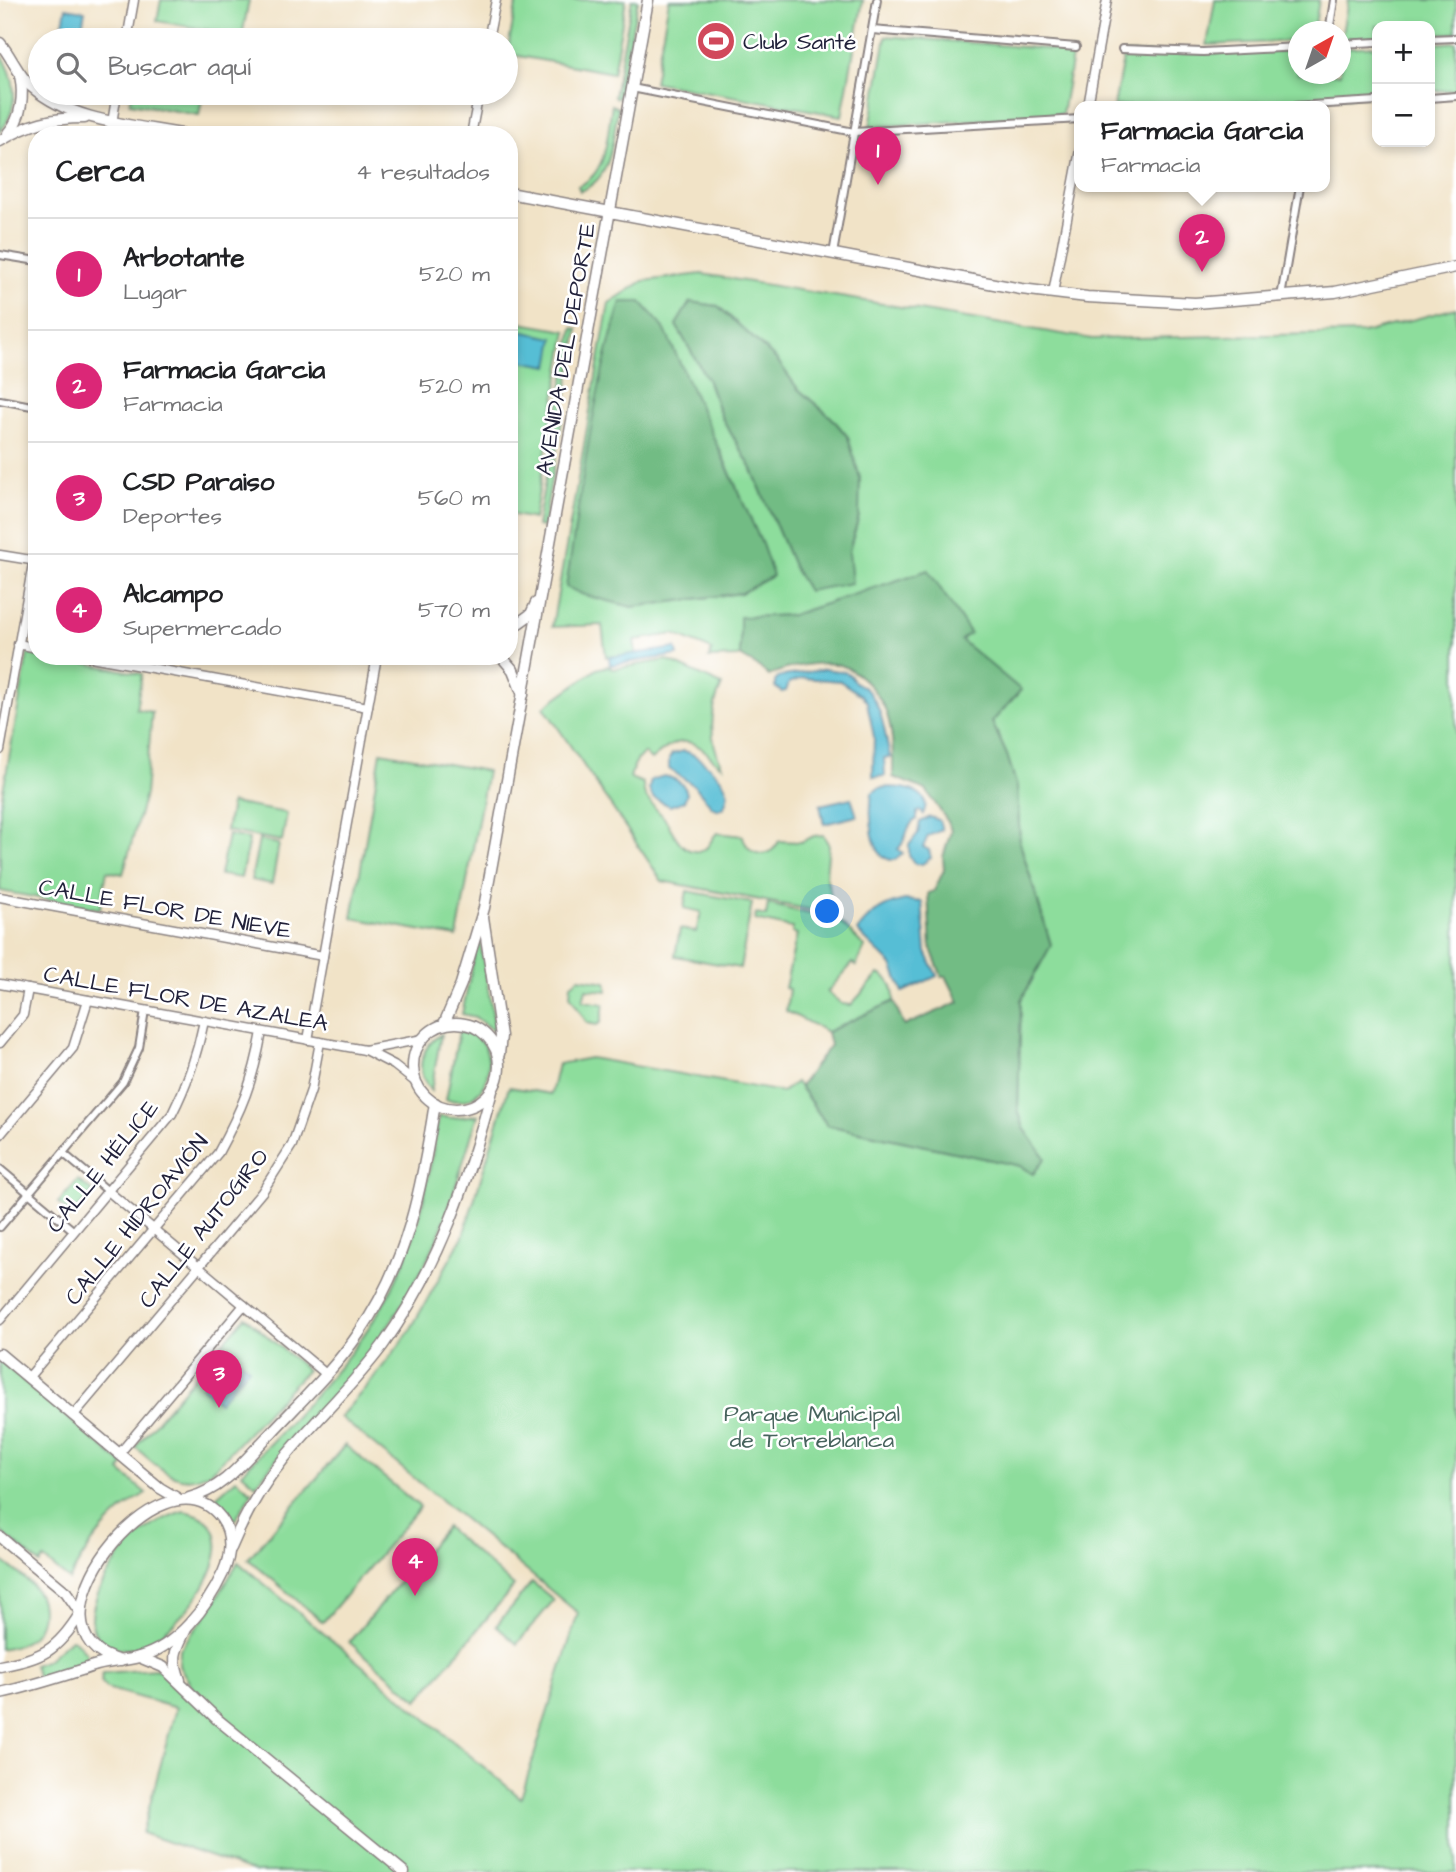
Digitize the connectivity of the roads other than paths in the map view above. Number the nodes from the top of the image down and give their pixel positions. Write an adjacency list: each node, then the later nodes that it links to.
1 (134, 0): 8 (street)
2 (496, 0): 9 (street)
3 (648, 0): 21 (street, AVENIDA DEL DEPORTE)
4 (877, 0): 10 (street)
5 (1107, 0): 24 (street)
6 (1335, 0): 7 (street)
7 (1331, 21)
8 (129, 28)
9 (490, 28)
10 (872, 30): 16 (street); 36 (street)
11 (1456, 38): 12 (street)
12 (1435, 39)
13 (1372, 42): 15 (street)
14 (0, 43): 19 (street)
15 (1351, 43)
16 (1076, 47)
17 (1288, 48): 18 (street)
18 (1122, 49)
19 (19, 71): 20 (street); 37 (street)
20 (28, 83)
21 (632, 89): 36 (street); 41 (street, AVENIDA DEL DEPORTE)
22 (1456, 96): 23 (street)
23 (1435, 98)
24 (1089, 101)
25 (1372, 101): 26 (street)
26 (1330, 104)
27 (60, 105): 30 (street)
28 (115, 105): 32 (street)
29 (476, 105): 35 (street)
30 (96, 118): 32 (street); 37 (street)
31 (1074, 119): 36 (street)
32 (112, 121): 33 (street); 34 (street)
33 (111, 126)
34 (139, 126)
35 (473, 126)
36 (854, 132): 42 (street)
37 (0, 141)
38 (1074, 182): 46 (street)
39 (1299, 192): 47 (street)
40 (518, 195): 41 (street)
41 (610, 212): 42 (street); 52 (street, AVENIDA DEL DEPORTE)
42 (833, 254): 46 (street)
43 (0, 255): 44 (street)
44 (28, 260)
45 (1456, 267): 47 (street)
46 (1053, 293): 47 (street)
47 (1281, 296)
48 (0, 400): 49 (street)
49 (28, 405)
50 (0, 555): 51 (street)
51 (28, 560)
52 (541, 594): 54 (street); 60 (street, AVENIDA DEL DEPORTE)
53 (28, 597): 55 (street)
54 (518, 623)
55 (19, 644): 56 (street); 61 (street)
56 (28, 646)
57 (135, 665): 62 (street)
58 (375, 665): 62 (street)
59 (509, 665): 60 (street)
60 (523, 696): 65 (street, AVENIDA DEL DEPORTE)
61 (4, 699): 63 (street)
62 (368, 707): 66 (street)
63 (0, 750)
64 (0, 897): 66 (street, CALLE FLOR DE NIEVE)
65 (483, 912): 72 (street, AVENIDA DEL DEPORTE); 79 (street, AVENIDA DEL DEPORTE)
66 (323, 956): 75 (street)
67 (0, 984): 68 (street, CALLE FLOR DE AZALEA)
68 (28, 989): 69 (street, CALLE FLOR DE AZALEA); 76 (street)
69 (88, 1000): 70 (street, CALLE FLOR DE AZALEA); 83 (street)
70 (145, 1010): 71 (street, CALLE FLOR DE AZALEA); 84 (street)
71 (204, 1021): 73 (street, CALLE FLOR DE AZALEA); 86 (street, CALLE HÉLICE)
72 (444, 1024): 74 (street); 79 (street)
73 (262, 1032): 75 (street, CALLE FLOR DE AZALEA); 89 (street, CALLE HIDROAVIÓN)
74 (423, 1039): 78 (street); 80 (street)
75 (307, 1040): 77 (street, CALLE FLOR DE AZALEA)
76 (0, 1042)
77 (320, 1042): 78 (street, CALLE FLOR DE AZALEA); 91 (street, CALLE AUTOGIRO)
78 (365, 1050): 80 (street)
79 (498, 1062): 81 (street)
80 (418, 1084): 82 (street)
81 (493, 1087): 82 (street); 102 (street)
82 (435, 1103): 95 (street)
83 (0, 1135)
84 (63, 1153): 86 (street); 87 (street)
85 (0, 1169): 87 (street)
86 (108, 1191): 89 (street); 90 (street, CALLE HÉLICE)
87 (29, 1193): 88 (street); 90 (street)
88 (0, 1227)
89 (153, 1229): 91 (street); 96 (street, CALLE HIDROAVIÓN)
90 (74, 1231): 93 (street, CALLE HÉLICE)
91 (199, 1267): 92 (street); 97 (street, CALLE AUTOGIRO)
92 (244, 1305): 95 (street); 98 (street)
93 (0, 1320)
94 (0, 1354): 96 (street)
95 (326, 1374): 99 (street)
96 (29, 1378): 97 (street)
97 (74, 1416): 98 (street)
98 (119, 1454): 100 (street)
99 (189, 1498): 100 (street); 102 (street)
100 (177, 1499): 103 (street)
101 (0, 1537): 103 (street)
102 (230, 1552): 104 (street)
103 (80, 1613): 106 (street); 107 (street)
104 (189, 1623): 105 (street); 108 (street)
105 (139, 1657): 106 (street); 108 (street)
106 (121, 1661): 109 (street)
107 (0, 1667)
108 (181, 1684): 110 (street)
109 (0, 1693)
110 (404, 1872)

